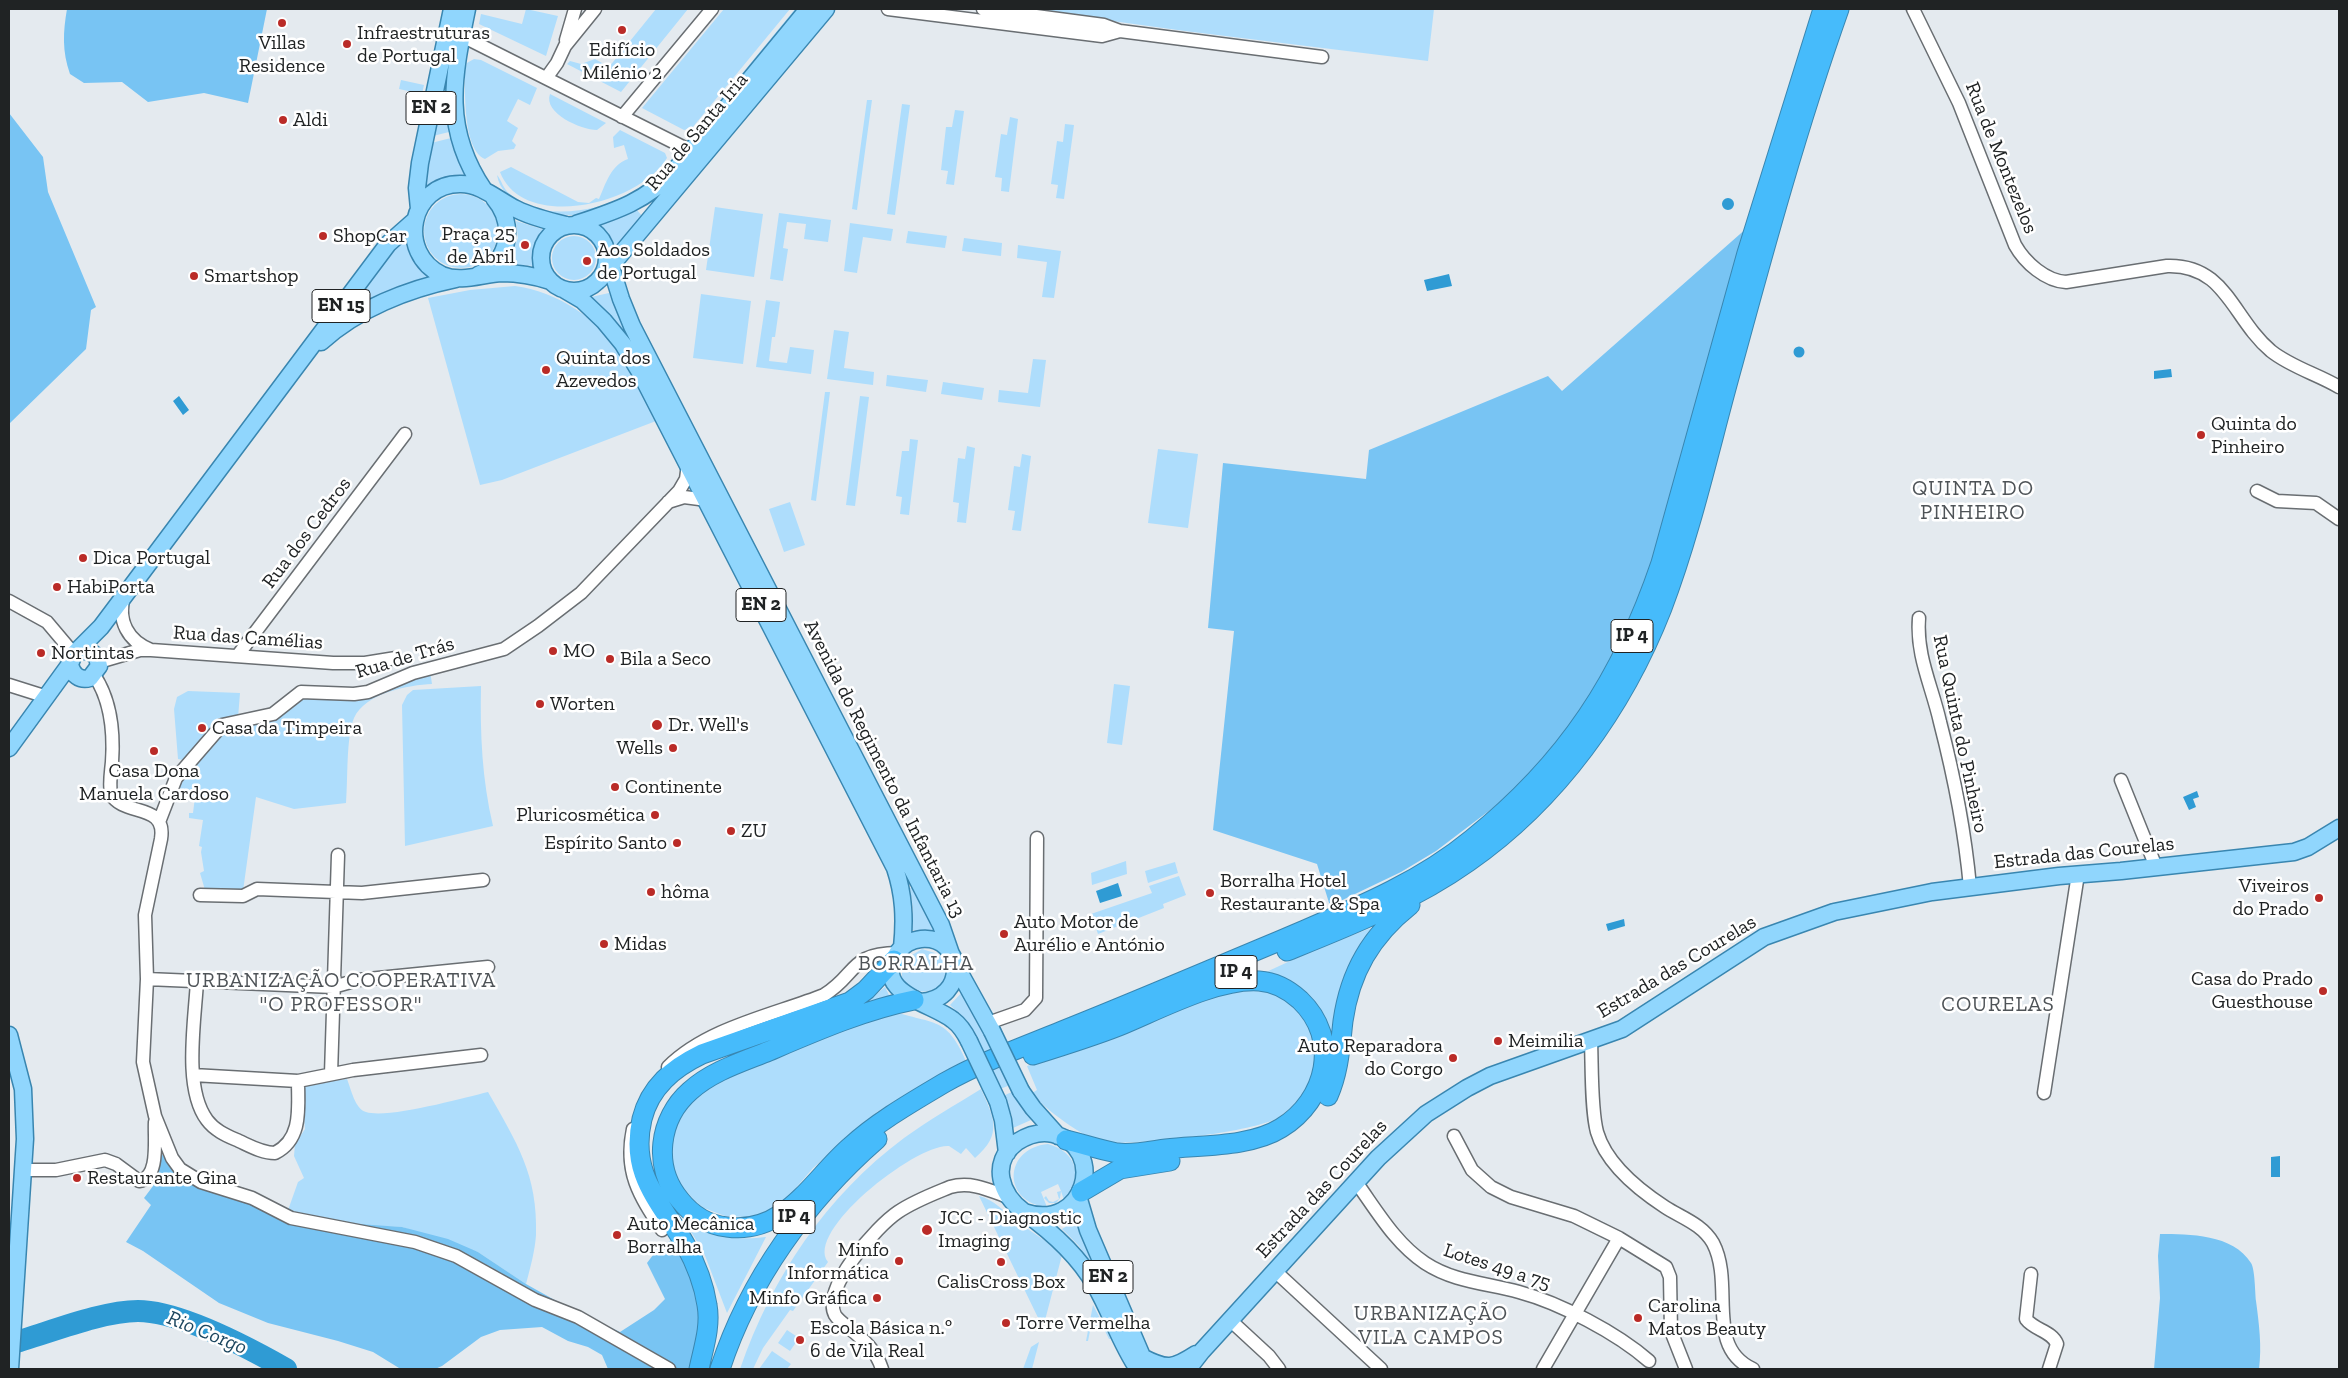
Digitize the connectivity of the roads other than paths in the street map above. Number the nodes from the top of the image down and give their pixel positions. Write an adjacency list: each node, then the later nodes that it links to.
1 (452, 9): 21 (main road, EN 2)
2 (468, 9): 15 (main road, EN 2)
3 (575, 9): 16 (street)
4 (595, 9): 16 (street)
5 (712, 9): 19 (street)
6 (808, 9): 20 (main road, Rua de Santa Iria)
7 (826, 9): 25 (main road, Rua de Santa Iria)
8 (888, 9): 14 (street)
9 (983, 9): 13 (street)
10 (1823, 9): 79 (highway, IP 4)
11 (1839, 9): 58 (highway, IP 4)
12 (1913, 9): 33 (street, Rua de Montezelos)
13 (1006, 10): 14 (street)
14 (1120, 31): 17 (street)
15 (462, 36): 18 (street); 22 (main road, EN 2)
16 (565, 46): 18 (street)
17 (1322, 57)
18 (547, 77): 19 (street)
19 (622, 117): 20 (street)
20 (691, 151): 24 (main road, Rua de Santa Iria)
21 (418, 177): 23 (main road, EN 2); 26 (main road)
22 (488, 193): 23 (main road, EN 2); 24 (main road, EN 2); 28 (main road, EN 2)
23 (416, 215): 26 (main road, EN 15); 29 (main road, EN 2)
24 (571, 225): 27 (main road, EN 2); 30 (main road)
25 (634, 240): 27 (main road, Rua de Santa Iria); 32 (main road)
26 (386, 248): 34 (main road, EN 15)
27 (609, 261): 31 (main road); 32 (main road, Avenida do Regimento da Infantaria 13 / EN 2)
28 (473, 277): 29 (main road, EN 2); 30 (main road, EN 2)
29 (456, 278): 34 (main road, EN 15)
30 (550, 281): 31 (main road, EN 2)
31 (565, 290): 36 (main road, Avenida do Regimento da Infantaria 13 / EN 2)
32 (620, 299): 64 (main road, Avenida do Regimento da Infantaria 13 / EN 2)
33 (2339, 387)
34 (273, 396): 41 (main road, EN 15)
35 (405, 434): 45 (street, Rua dos Cedros)
36 (688, 463): 38 (main road, Avenida do Regimento da Infantaria 13 / EN 2); 39 (street)
37 (2257, 491): 40 (street)
38 (707, 500): 39 (street); 63 (main road, Avenida do Regimento da Infantaria 13 / EN 2)
39 (664, 505): 52 (street, Rua de Trás)
40 (2339, 519)
41 (124, 596): 44 (street); 47 (main road, EN 15)
42 (9, 601): 47 (street)
43 (1920, 618): 60 (street, Rua Quinta do Pinheiro)
44 (151, 650): 45 (street, Rua das Camélias); 47 (street, Rua das Camélias)
45 (238, 655): 46 (street, Rua das Camélias)
46 (396, 658)
47 (84, 662): 49 (main road); 52 (street)
48 (9, 685): 49 (street)
49 (51, 693): 50 (main road)
50 (9, 748)
51 (2121, 780): 56 (street)
52 (159, 822): 66 (street)
53 (2339, 828): 56 (main road, Estrada das Courelas)
54 (1037, 838): 70 (street)
55 (338, 855): 61 (street)
56 (2156, 868): 57 (main road, Estrada das Courelas)
57 (2078, 874): 60 (main road, Estrada das Courelas); 78 (street)
58 (1444, 878): 74 (highway, IP 4); 86 (highway)
59 (483, 880): 61 (street)
60 (1970, 887): 72 (main road, Estrada das Courelas)
61 (337, 892): 62 (street); 68 (street)
62 (200, 895)
63 (898, 954): 64 (main road, EN 2); 69 (main road, EN 2); 89 (street); 100 (highway)
64 (953, 960): 69 (main road); 70 (main road, EN 2)
65 (488, 967): 68 (street)
66 (147, 979): 67 (street); 80 (street)
67 (197, 982): 68 (street); 76 (street)
68 (334, 987): 75 (street)
69 (917, 1001): 79 (highway); 83 (main road, EN 2, bridge)
70 (990, 1027): 82 (main road, EN 2, bridge)
71 (9, 1035): 84 (main road)
72 (1591, 1042): 85 (main road, Estrada das Courelas); 109 (street)
73 (481, 1055): 75 (street)
74 (1024, 1058): 82 (highway); 102 (highway, IP 4)
75 (331, 1074): 77 (street)
76 (193, 1075): 77 (street); 77 (street)
77 (298, 1081)
78 (2044, 1093)
79 (922, 1098): 101 (highway, IP 4)
80 (155, 1116): 84 (street); 99 (street)
81 (1454, 1136): 90 (street)
82 (1062, 1138): 83 (main road); 86 (main road, EN 2)
83 (1007, 1153): 87 (main road, EN 2)
84 (24, 1170): 98 (main road)
85 (1356, 1182): 91 (main road, Estrada das Courelas); 93 (street, Lotes 49 a 75)
86 (1080, 1194): 88 (main road); 97 (main road, EN 2)
87 (1008, 1198): 88 (main road, EN 2); 103 (street)
88 (1024, 1212): 97 (main road, EN 2)
89 (662, 1230)
90 (1619, 1238): 93 (street); 108 (street)
91 (1275, 1271): 94 (main road, Estrada das Courelas); 106 (street)
92 (2031, 1274): 110 (street)
93 (1574, 1315): 96 (street, Lotes 49 a 75); 107 (street)
94 (1230, 1320): 95 (main road, Estrada das Courelas); 105 (street)
95 (1202, 1351): 97 (main road); 104 (main road, Estrada das Courelas)
96 (1649, 1361)
97 (1138, 1365)
98 (10, 1369)
99 (670, 1369)
100 (698, 1369)
101 (709, 1369)
102 (720, 1369)
103 (882, 1369)
104 (1188, 1369)
105 (1278, 1369)
106 (1381, 1369)
107 (1542, 1369)
108 (1686, 1369)
109 (1753, 1369)
110 (2049, 1369)

